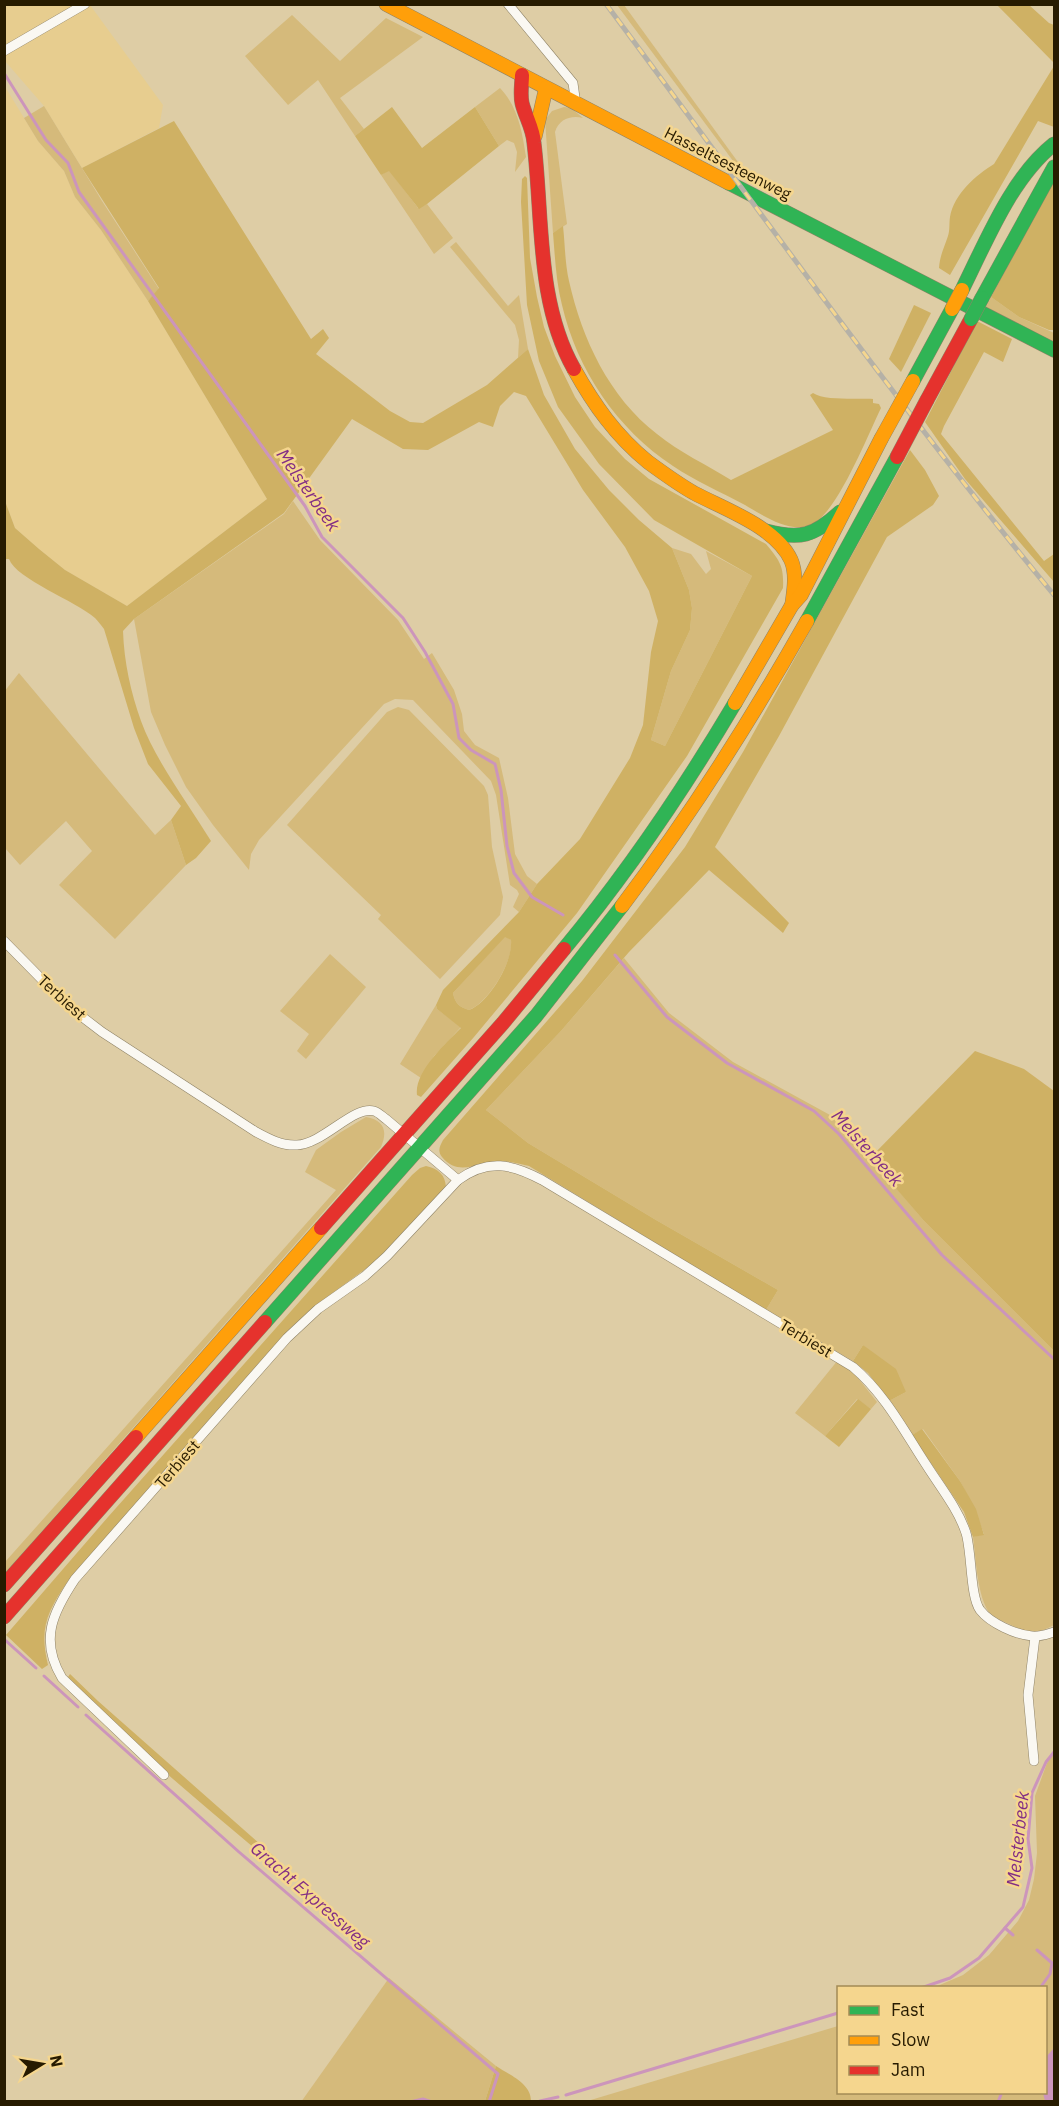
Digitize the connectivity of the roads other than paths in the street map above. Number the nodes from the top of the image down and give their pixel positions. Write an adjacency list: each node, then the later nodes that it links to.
1 (85, 4): 4 (street)
2 (386, 4): 5 (main road, Hasseltsesteenweg)
3 (508, 4): 7 (street)
4 (4, 51)
5 (522, 75): 6 (main road, Hasseltsesteenweg); 8 (main road)
6 (546, 88): 7 (main road, Hasseltsesteenweg); 8 (main road)
7 (576, 105): 11 (main road, Hasseltsesteenweg)
8 (534, 138): 13 (main road)
9 (1054, 144): 12 (main road, bridge)
10 (1054, 167): 17 (main road, bridge)
11 (1054, 350)
12 (844, 508): 13 (main road); 14 (main road)
13 (762, 529): 14 (main road)
14 (792, 605): 16 (main road)
15 (4, 941): 16 (street, Terbiest)
16 (403, 1134): 17 (street, Terbiest); 19 (main road)
17 (419, 1149): 18 (street, Terbiest); 20 (main road)
18 (458, 1180): 22 (street, Terbiest); 24 (street, Terbiest)
19 (4, 1585)
20 (4, 1617)
21 (1054, 1632): 22 (street)
22 (1035, 1637): 23 (street)
23 (1034, 1761)
24 (164, 1775)

